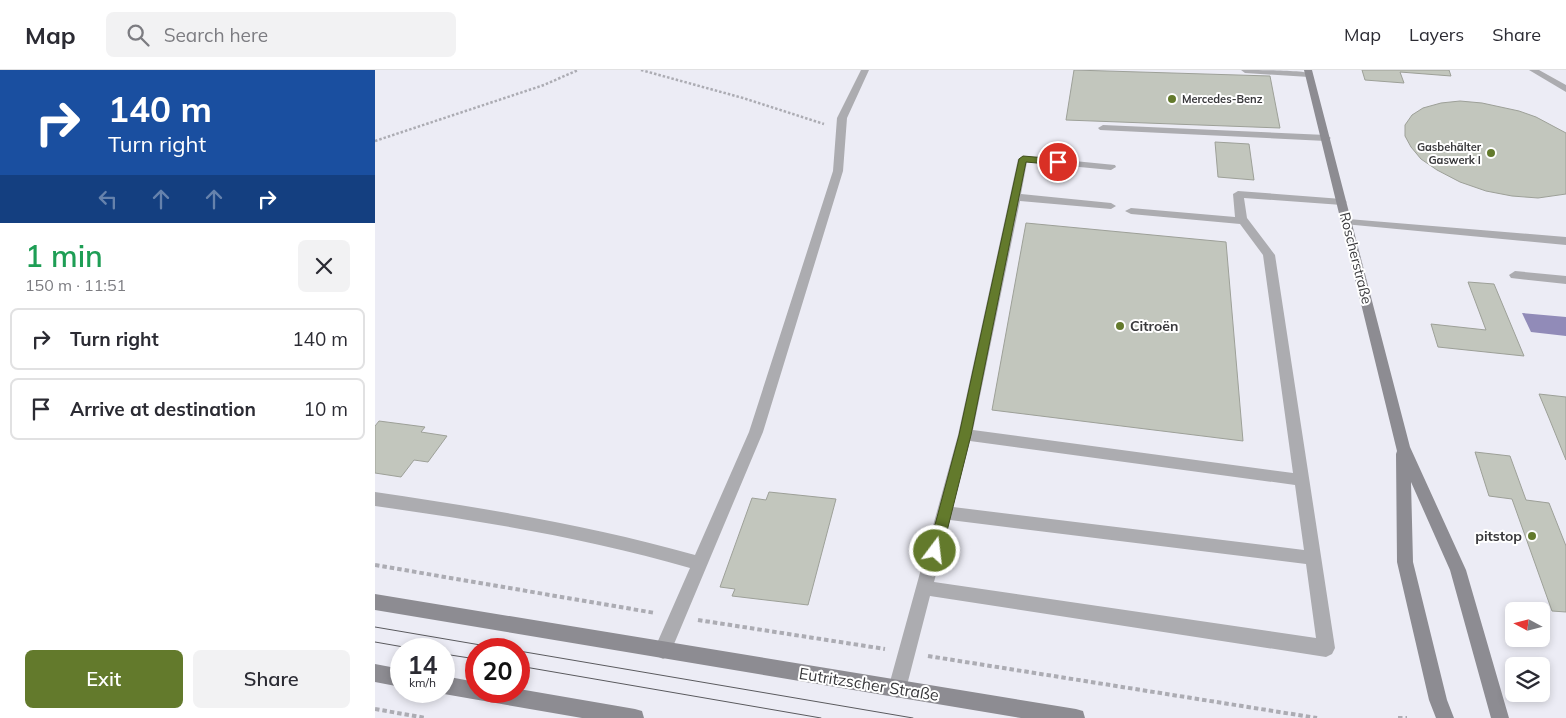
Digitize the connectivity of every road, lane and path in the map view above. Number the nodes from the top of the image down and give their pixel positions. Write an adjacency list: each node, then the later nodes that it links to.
1 (578, 70): 11 (path)
2 (641, 70): 9 (path)
3 (865, 70): 9 (lane)
4 (1245, 70): 6 (lane)
5 (1533, 70): 7 (lane)
6 (1309, 72): 10 (main road, Roscherstraße)
7 (1566, 89)
8 (1103, 128): 10 (lane)
9 (841, 129): 28 (lane)
10 (1326, 138): 14 (main road, Roscherstraße)
11 (375, 141)
12 (1111, 167): 13 (lane)
13 (1015, 197): 15 (lane); 22 (lane)
14 (1342, 202): 17 (lane); 18 (main road, Roscherstraße)
15 (1111, 206)
16 (1131, 211): 17 (lane)
17 (1243, 221): 24 (lane)
18 (1347, 222): 19 (lane); 23 (main road, Roscherstraße)
19 (1566, 241)
20 (1515, 275): 21 (lane)
21 (1566, 280)
22 (965, 435): 24 (lane); 26 (lane)
23 (1403, 447): 46 (main road, Roscherstraße); 47 (main road, Roscherstraße)
24 (1302, 480): 27 (lane)
25 (375, 499): 28 (lane)
26 (945, 514): 27 (lane); 30 (lane)
27 (1313, 558): 30 (lane)
28 (701, 564): 32 (lane)
29 (375, 565): 32 (path)
30 (925, 588): 34 (lane)
31 (375, 602): 33 (main road, Eutritzscher Straße)
32 (679, 618): 33 (lane); 34 (path)
33 (663, 650): 37 (main road, Eutritzscher Straße)
34 (906, 652): 37 (lane); 43 (path)
35 (375, 673): 36 (main road)
36 (390, 676)
37 (897, 689): 42 (main road, Eutritzscher Straße)
38 (530, 700): 41 (main road)
39 (375, 709): 40 (path)
40 (425, 718)
41 (635, 718)
42 (1076, 718)
43 (1317, 718)
44 (1398, 718): 45 (path)
45 (1407, 718)
46 (1445, 718)
47 (1500, 718)

